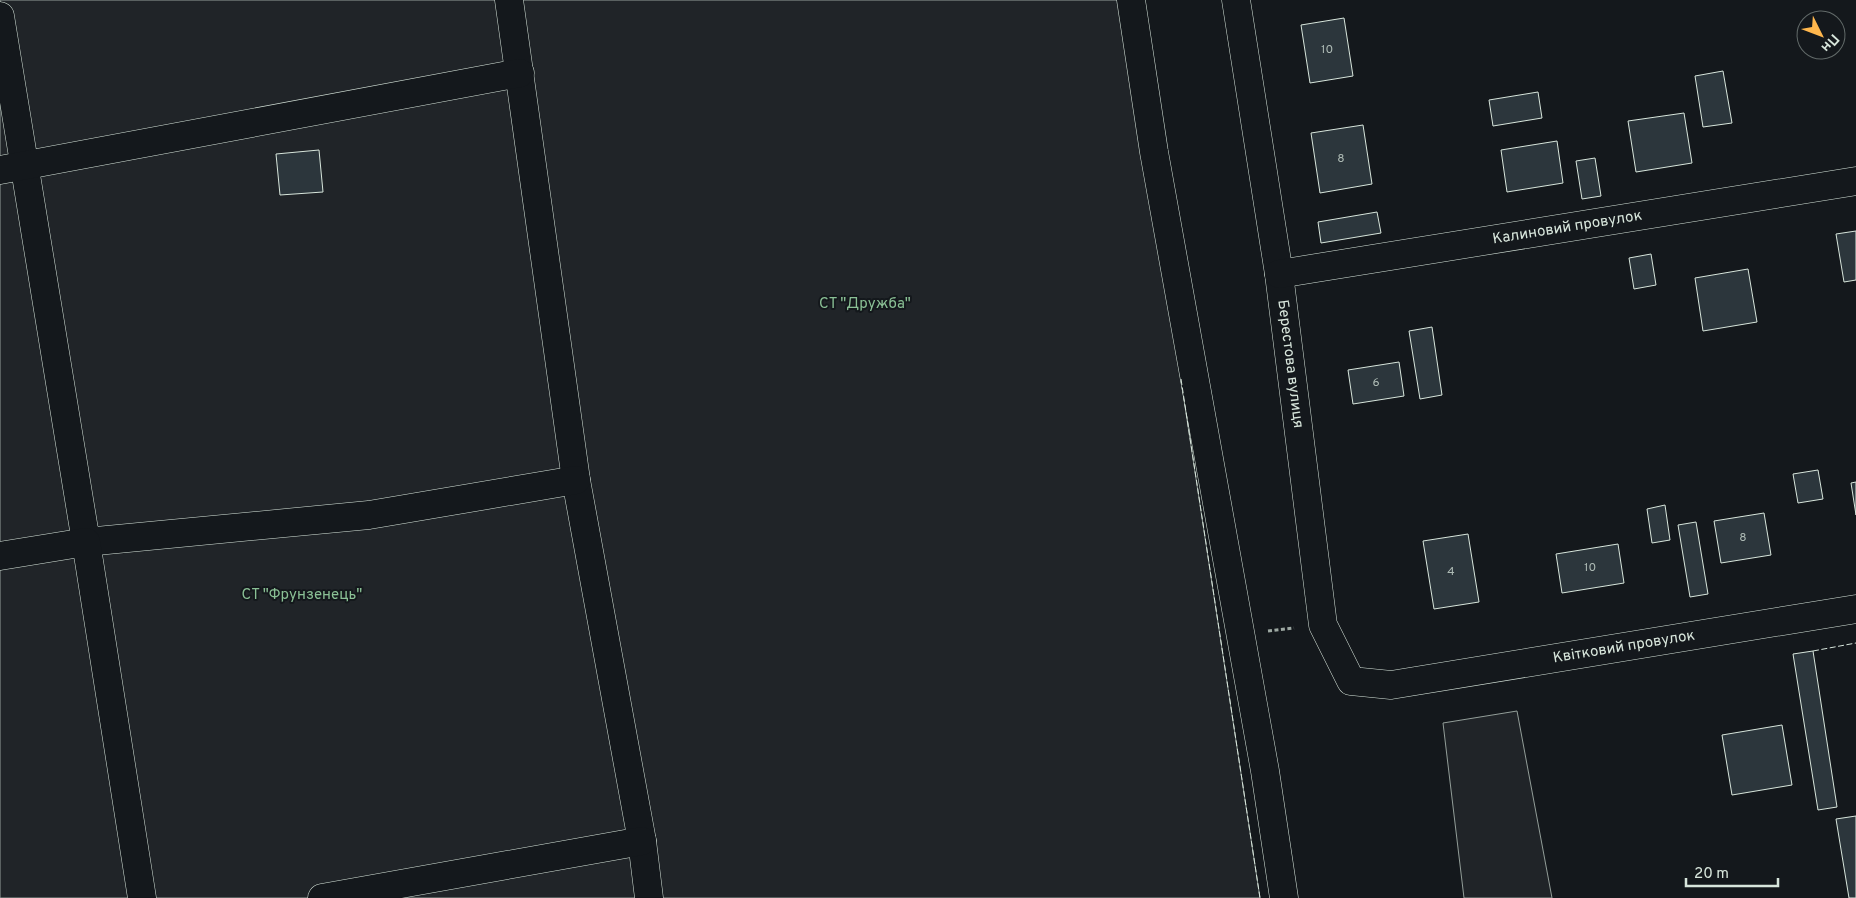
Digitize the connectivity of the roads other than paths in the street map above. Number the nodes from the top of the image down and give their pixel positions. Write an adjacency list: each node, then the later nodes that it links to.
1 (510, 0): 5 (street)
2 (1131, 0): 18 (street)
3 (1236, 0): 8 (street, Берестова вулиця)
4 (0, 16): 6 (street)
5 (520, 73): 6 (street); 9 (street)
6 (13, 168): 10 (street)
7 (1856, 181): 8 (street, Калиновий провулок)
8 (1279, 274): 13 (street, Берестова вулиця)
9 (576, 480): 10 (street); 14 (street)
10 (86, 542): 11 (street); 15 (street)
11 (0, 556)
12 (1856, 609): 13 (street, Квітковий провулок)
13 (1391, 685)
14 (642, 841): 16 (street); 17 (street)
15 (142, 898)
16 (322, 898)
17 (649, 898)
18 (1284, 898)

